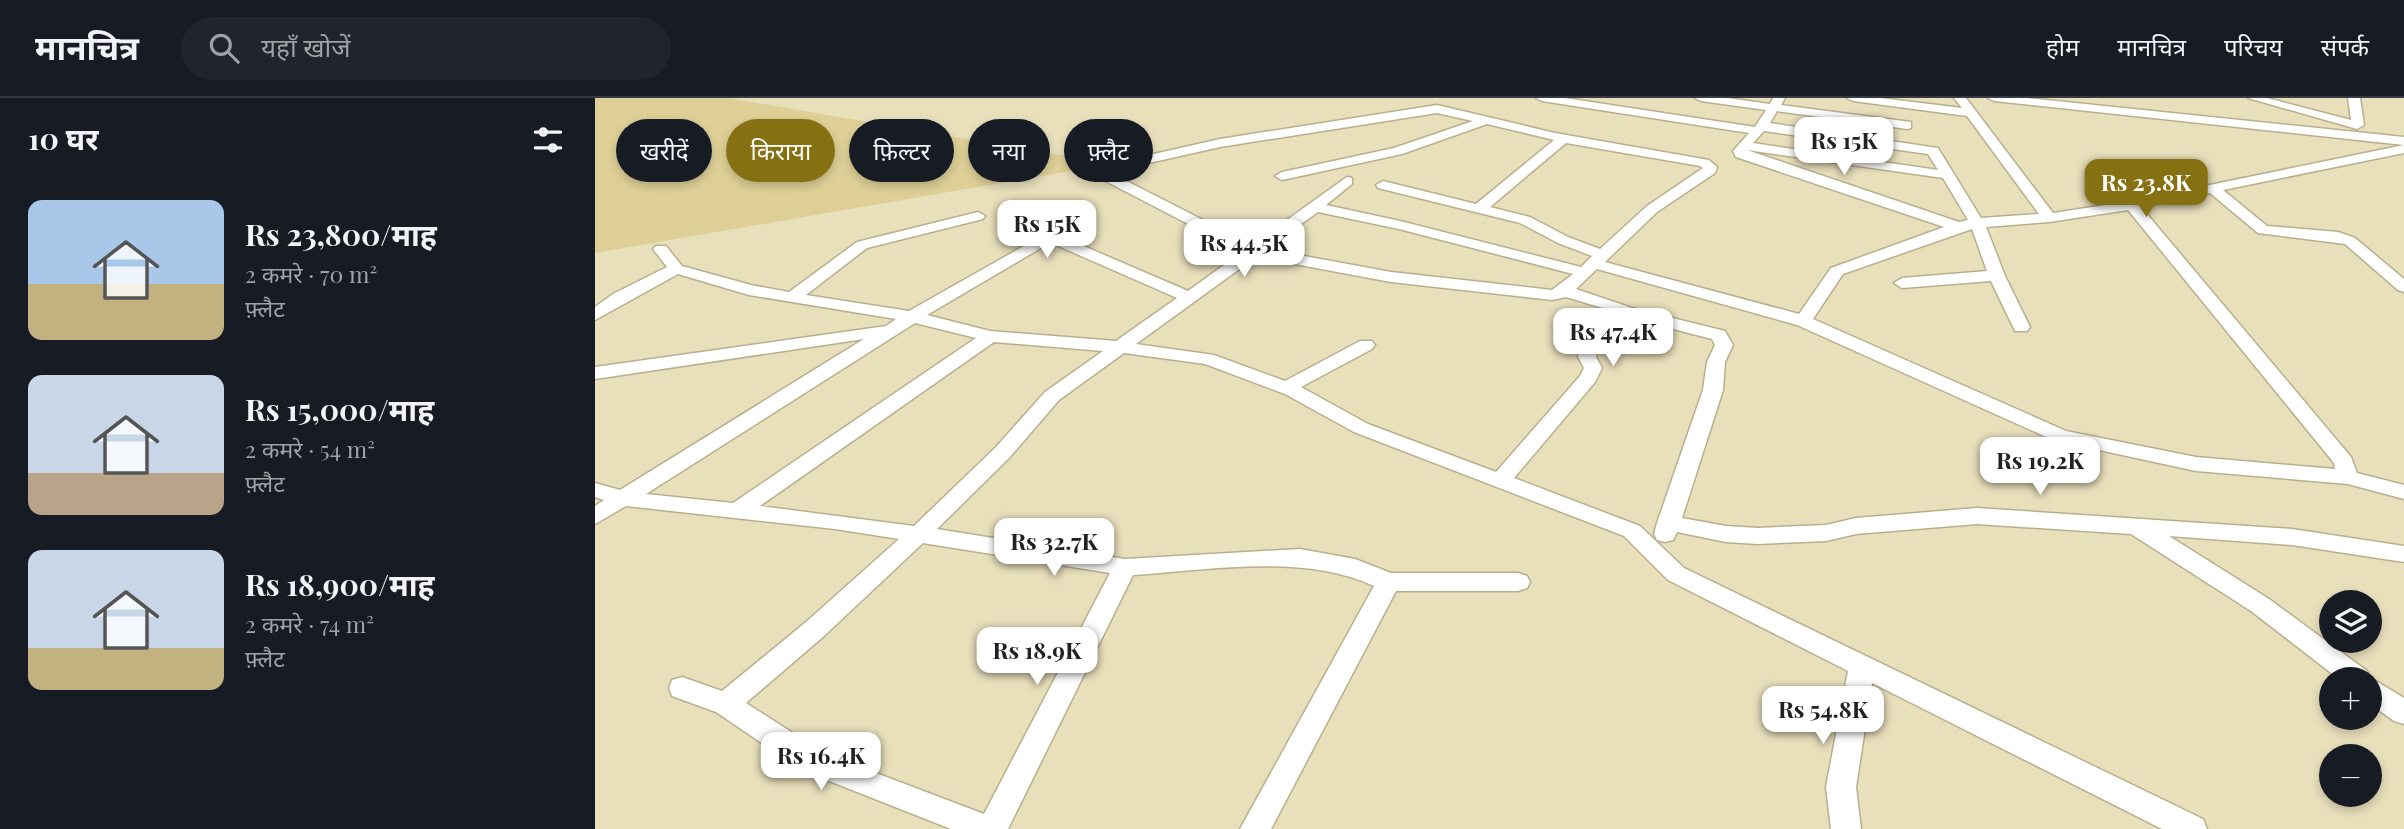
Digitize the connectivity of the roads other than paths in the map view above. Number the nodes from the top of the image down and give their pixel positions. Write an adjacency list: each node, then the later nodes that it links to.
1 (1542, 98): 12 (street)
2 (1701, 98): 9 (street)
3 (1853, 98): 11 (street)
4 (1960, 98): 11 (street)
5 (1994, 98): 18 (street)
6 (2243, 98): 10 (street)
7 (2254, 98): 10 (street)
8 (2354, 98): 15 (street)
9 (1776, 103): 14 (street); 16 (street)
10 (2271, 103): 15 (street)
11 (1970, 113): 30 (street)
12 (1578, 114): 16 (street); 17 (street)
13 (1485, 121): 17 (street); 22 (street); 34 (street)
14 (1907, 125)
15 (2358, 125): 18 (street)
16 (1760, 129): 20 (street); 21 (street)
17 (1559, 138): 20 (street); 28 (street)
18 (2404, 140)
19 (2404, 149): 25 (street)
20 (1728, 156): 21 (street); 32 (street); 35 (street)
21 (1948, 174): 31 (street)
22 (1282, 176)
23 (1347, 181): 27 (street)
24 (1383, 185): 28 (street)
25 (2211, 187): 26 (street); 39 (street)
26 (2132, 205): 30 (street); 55 (street)
27 (1315, 207): 34 (street); 35 (street)
28 (1480, 208): 35 (street)
29 (978, 216): 41 (street)
30 (2049, 218): 31 (street)
31 (1977, 222): 32 (street); 37 (street)
32 (1958, 227): 47 (street)
33 (661, 249): 36 (street)
34 (1251, 251): 40 (street); 42 (street)
35 (1595, 264): 40 (street); 47 (street)
36 (676, 269): 41 (street); 43 (street)
37 (1997, 276): 38 (street); 49 (street)
38 (1902, 284)
39 (2404, 287)
40 (1564, 291): 45 (street)
41 (794, 296): 48 (street)
42 (1188, 297): 48 (street); 52 (street)
43 (619, 298): 44 (street); 46 (street)
44 (595, 300)
45 (1626, 312): 56 (street); 62 (street)
46 (595, 315)
47 (1803, 321): 55 (street)
48 (903, 323): 50 (street); 53 (street); 59 (street)
49 (2021, 327)
50 (990, 336): 52 (street); 60 (street)
51 (1366, 345): 54 (street)
52 (1119, 347): 54 (street); 64 (street)
53 (595, 373)
54 (1286, 388): 56 (street)
55 (2348, 477): 58 (street)
56 (1499, 482): 66 (street)
57 (595, 490): 59 (street)
58 (2404, 492)
59 (625, 499): 60 (street); 61 (street)
60 (737, 511): 64 (street)
61 (595, 516)
62 (1668, 523): 63 (street); 66 (street)
63 (2136, 527): 65 (street); 71 (street)
64 (919, 534): 67 (street); 74 (street)
65 (2404, 554)
66 (1658, 556): 70 (street)
67 (1125, 567): 68 (street); 77 (street)
68 (1388, 582): 69 (street); 78 (street)
69 (1518, 582)
70 (1862, 664): 79 (street); 80 (street)
71 (2342, 667)
72 (683, 688): 74 (street)
73 (2382, 697): 75 (street)
74 (726, 704): 76 (street)
75 (2404, 713)
76 (987, 829)
77 (992, 829)
78 (1255, 829)
79 (1846, 829)
80 (2192, 829)

